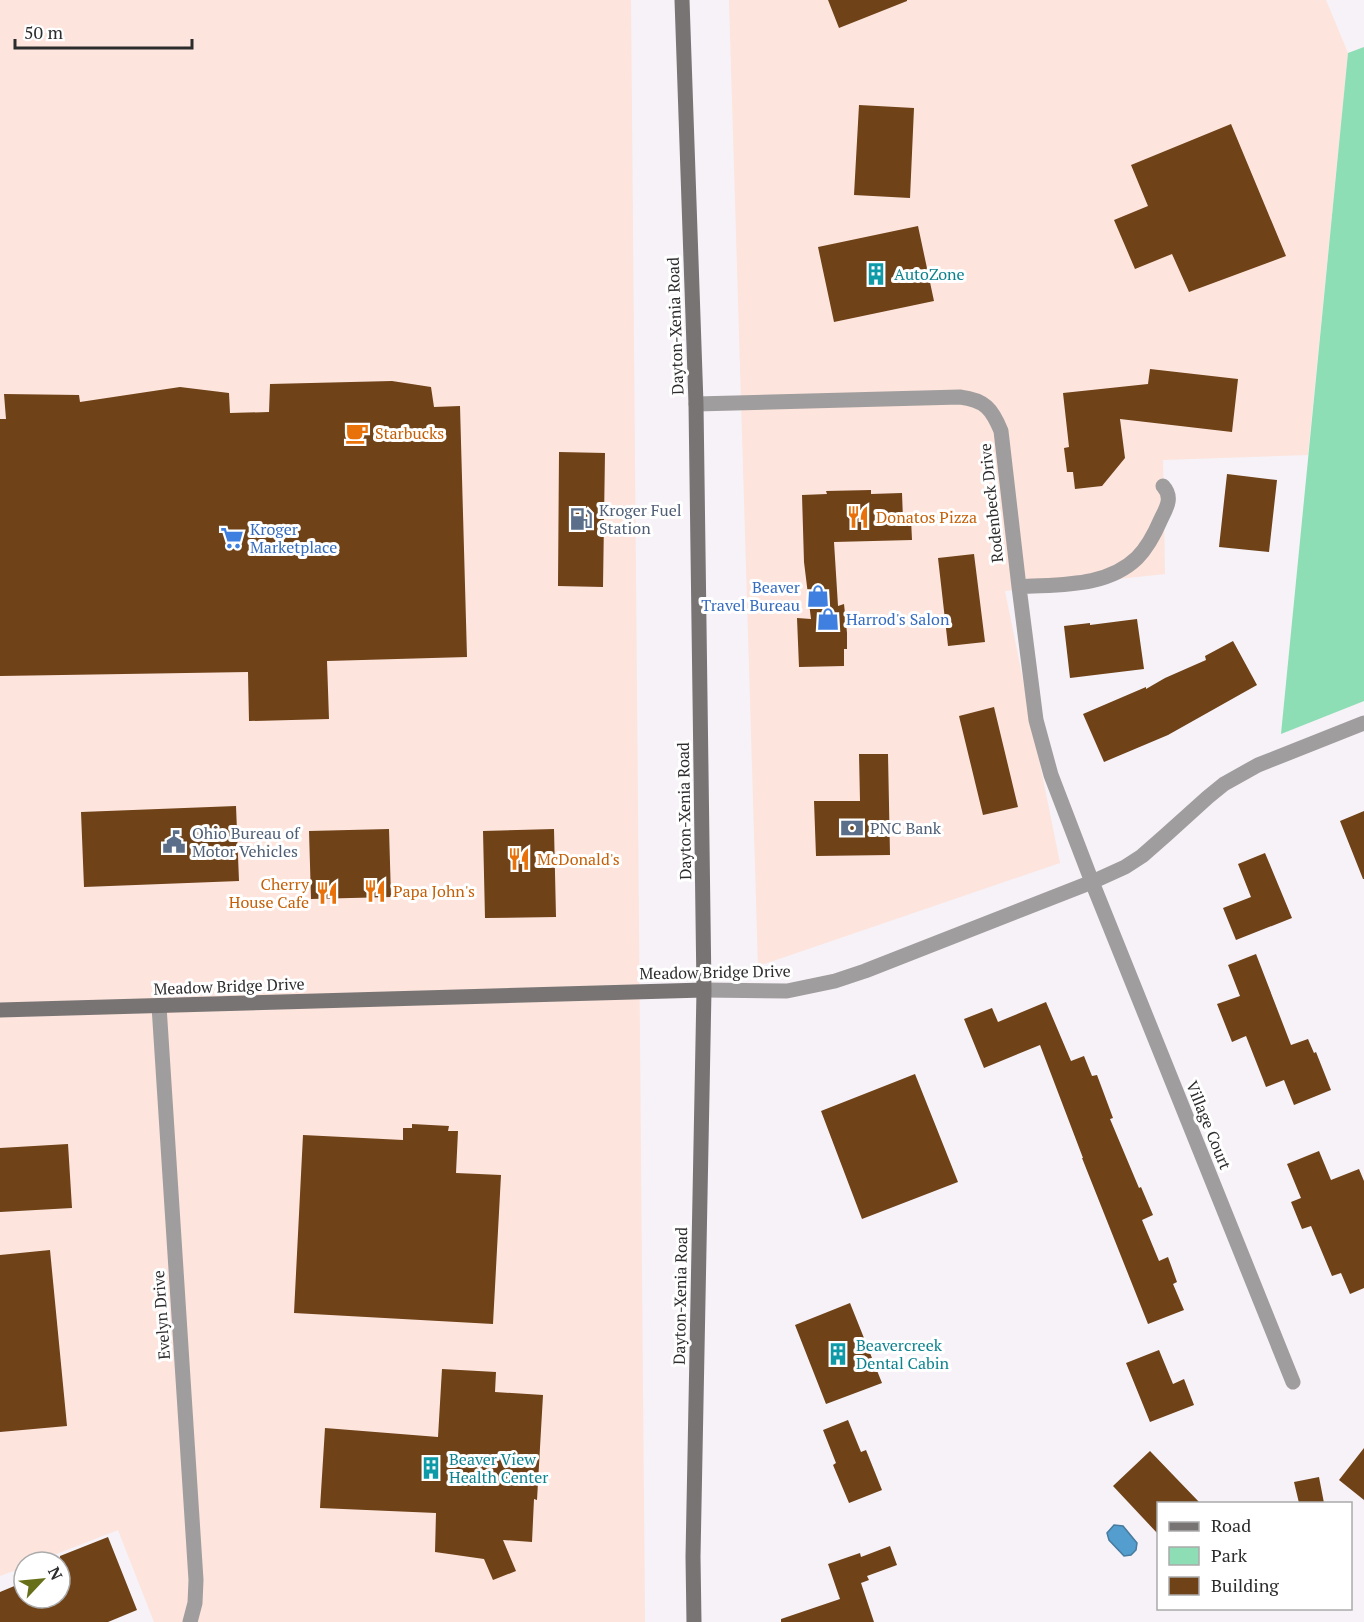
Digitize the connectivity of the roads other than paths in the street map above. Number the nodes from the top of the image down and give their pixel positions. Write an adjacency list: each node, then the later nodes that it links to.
1 (682, 0): 2 (main road, Dayton-Xenia Road)
2 (696, 404): 4 (street, Rodenbeck Drive); 7 (main road, Dayton-Xenia Road)
3 (1163, 486): 4 (street)
4 (1019, 587): 6 (street, Rodenbeck Drive)
5 (1364, 723): 6 (street, Meadow Bridge Drive)
6 (1092, 882): 7 (street, Meadow Bridge Drive); 10 (street, Village Court)
7 (704, 990): 8 (main road, Meadow Bridge Drive); 12 (main road, Dayton-Xenia Road)
8 (159, 1006): 9 (main road, Meadow Bridge Drive); 11 (street, Evelyn Drive)
9 (0, 1010)
10 (1293, 1382)
11 (190, 1622)
12 (694, 1622)

